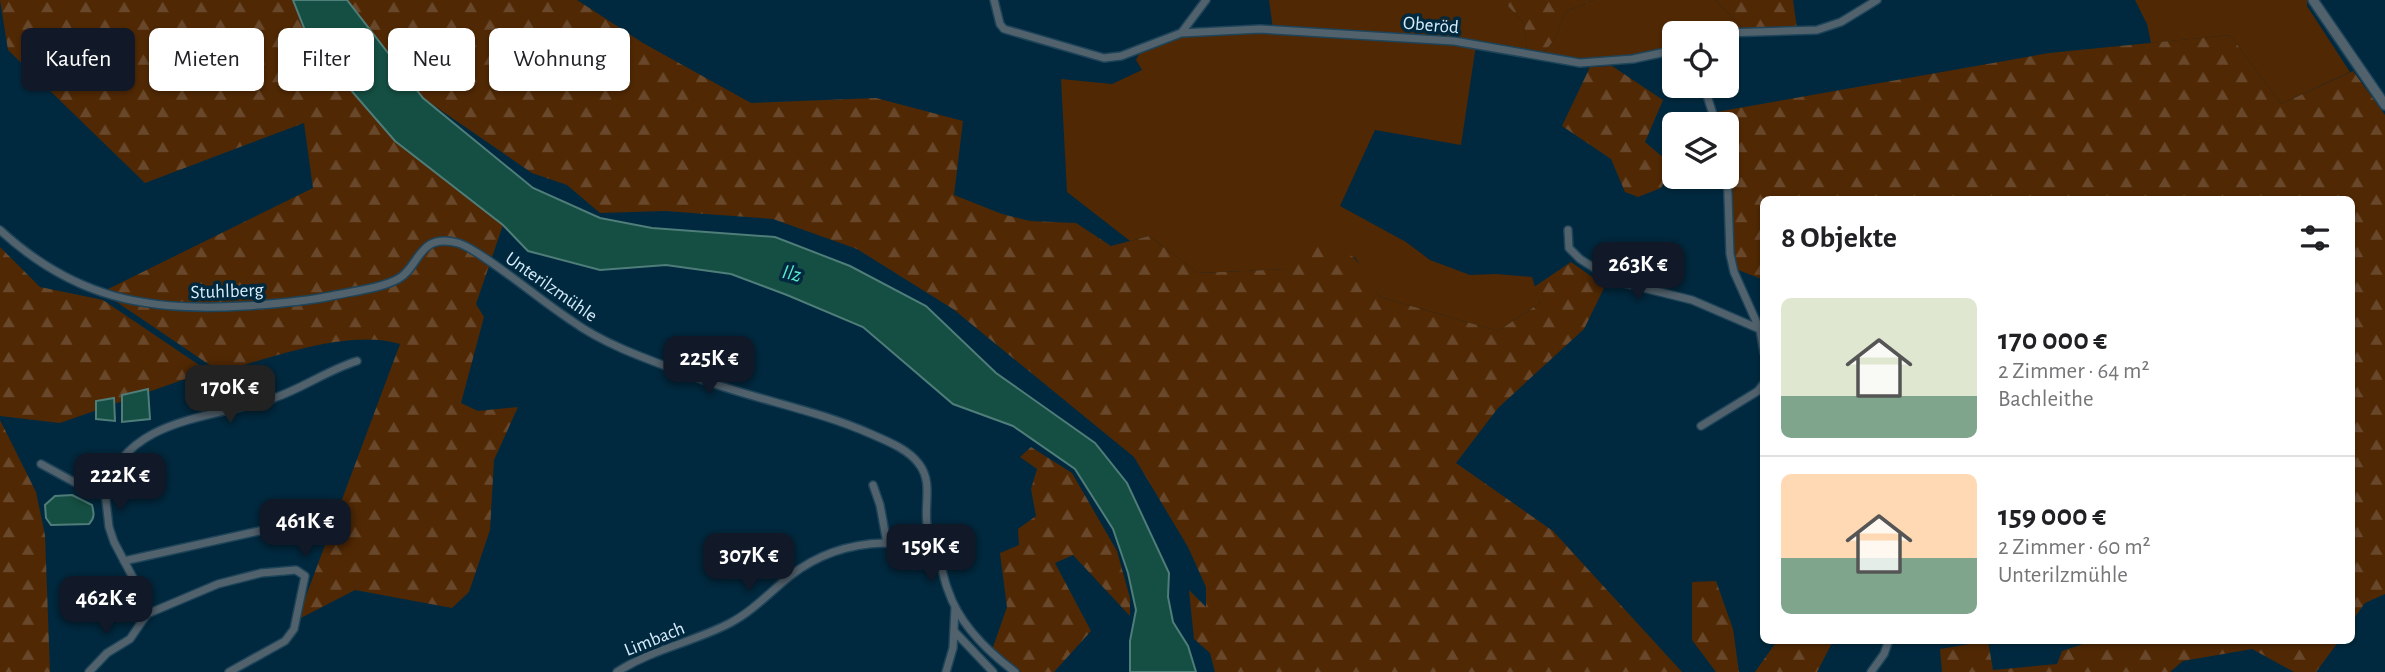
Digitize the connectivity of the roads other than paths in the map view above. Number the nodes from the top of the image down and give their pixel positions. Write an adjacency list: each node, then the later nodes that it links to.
1 (995, 0): 6 (street, Oberöd)
2 (1206, 0): 6 (street)
3 (1877, 0): 5 (street)
4 (2313, 0): 8 (street)
5 (1739, 32)
6 (1181, 33): 7 (street, Oberöd)
7 (1662, 53)
8 (2385, 105)
9 (1728, 189): 13 (street)
10 (0, 230): 12 (street, Stuhlberg)
11 (1569, 230): 14 (street)
12 (456, 243): 23 (street, Unterilzmühle)
13 (1760, 326)
14 (1760, 329)
15 (357, 361): 20 (street)
16 (1760, 388): 17 (street)
17 (1701, 426)
18 (41, 464): 20 (street)
19 (873, 485): 22 (street)
20 (105, 492): 24 (street)
21 (295, 523): 24 (street)
22 (887, 543): 23 (street, Limbach); 31 (street, Limbach)
23 (932, 546): 25 (street, Unterilzmühle)
24 (124, 561): 26 (street)
25 (956, 607): 27 (street); 34 (street)
26 (147, 614): 29 (street); 30 (street)
27 (955, 632): 32 (street); 33 (street)
28 (1888, 644): 35 (street)
29 (89, 672)
30 (229, 672)
31 (617, 672)
32 (946, 672)
33 (993, 672)
34 (1015, 672)
35 (1871, 672)

